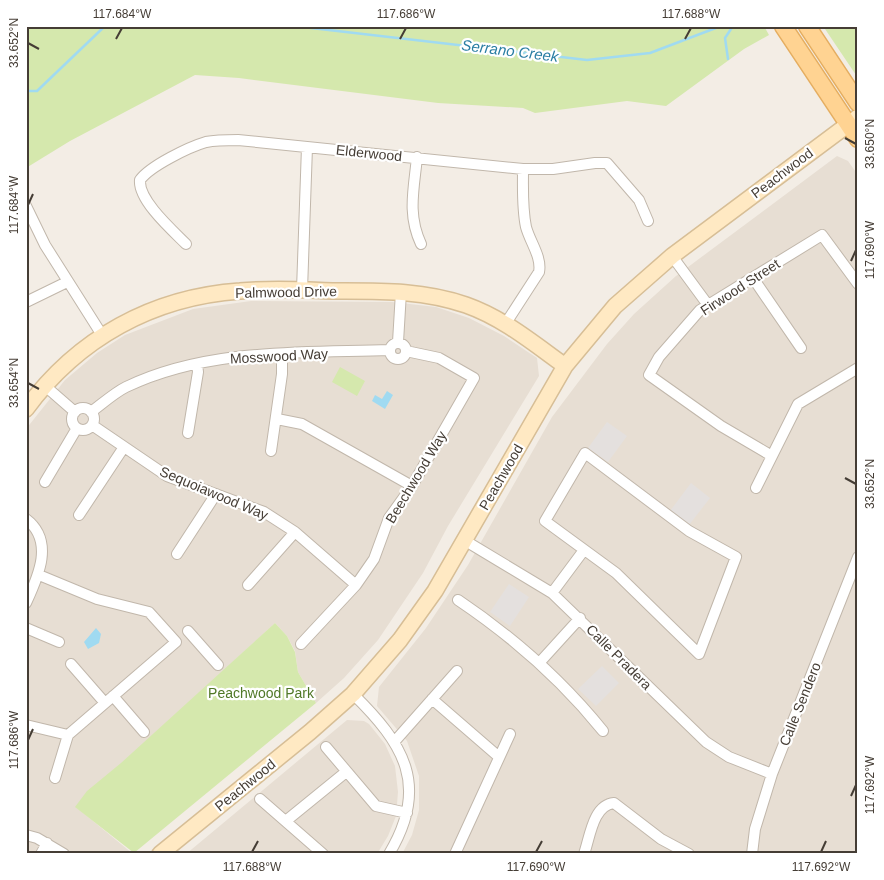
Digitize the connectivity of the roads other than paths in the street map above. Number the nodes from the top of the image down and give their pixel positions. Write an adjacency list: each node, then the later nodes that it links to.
1 (783, 26): 4 (main road)
2 (808, 26): 3 (main road)
3 (858, 103)
4 (853, 120): 5 (main road); 13 (street, Peachwood)
5 (858, 139)
6 (308, 147): 7 (street, Elderwood); 11 (street, Elderwood); 17 (street)
7 (417, 158): 8 (street, Elderwood); 12 (street)
8 (523, 169): 10 (street, Elderwood); 21 (street)
9 (26, 206): 15 (street)
10 (648, 221)
11 (186, 244)
12 (421, 244)
13 (672, 256): 20 (street); 29 (street, Peachwood)
14 (753, 278): 16 (street, Firwood Street); 20 (street, Firwood Street); 24 (street)
15 (67, 282): 19 (street); 22 (street)
16 (858, 284)
17 (302, 290): 18 (street, Palmwood Drive); 22 (street, Palmwood Drive)
18 (402, 292): 21 (street, Palmwood Drive); 23 (street)
19 (26, 302)
20 (708, 305): 41 (street, Firwood Street)
21 (506, 323): 29 (street, Palmwood Drive)
22 (102, 335): 31 (street, Palmwood Drive)
23 (398, 342): 25 (street); 26 (street)
24 (801, 348)
25 (389, 350): 26 (street); 27 (street, Mosswood Way)
26 (406, 351): 43 (street, Beechwood Way)
27 (282, 354): 28 (street, Mosswood Way); 35 (street)
28 (197, 364): 34 (street, Mosswood Way); 38 (street)
29 (565, 366): 49 (street, Peachwood)
30 (858, 368): 41 (street)
31 (44, 385): 32 (street, Palmwood Drive); 33 (street)
32 (26, 409)
33 (74, 412): 34 (street); 37 (street)
34 (92, 412): 36 (street)
35 (276, 419): 40 (street); 43 (street)
36 (92, 425): 37 (street); 39 (street, Sequoiawood Way)
37 (78, 428): 42 (street)
38 (188, 433)
39 (124, 447): 45 (street, Sequoiawood Way); 46 (street)
40 (271, 452)
41 (772, 456): 44 (street)
42 (45, 482)
43 (412, 486): 56 (street, Beechwood Way)
44 (756, 488)
45 (216, 494): 48 (street, Sequoiawood Way); 51 (street)
46 (79, 514)
47 (26, 519): 54 (street)
48 (295, 532): 55 (street); 56 (street, Sequoiawood Way)
49 (464, 540): 57 (street, Calle Pradera); 69 (street, Peachwood)
50 (584, 550): 50 (street); 57 (street)
51 (177, 554)
52 (858, 556): 81 (street, Calle Sendero)
53 (26, 575): 54 (street)
54 (38, 577): 59 (street); 71 (street)
55 (248, 585)
56 (356, 585): 64 (street, Beechwood Way)
57 (552, 593): 60 (street, Calle Pradera)
58 (458, 600): 65 (street)
59 (26, 603)
60 (580, 618): 65 (street); 81 (street, Calle Pradera)
61 (26, 628): 63 (street)
62 (188, 631): 67 (street)
63 (59, 642)
64 (301, 644)
65 (540, 662): 73 (street)
66 (71, 664): 71 (street)
67 (218, 665)
68 (457, 671): 70 (street)
69 (353, 694): 77 (street); 90 (street, Peachwood)
70 (432, 699): 77 (street); 79 (street)
71 (109, 700): 74 (street); 76 (street)
72 (26, 725): 76 (street)
73 (603, 731)
74 (144, 732)
75 (510, 734): 79 (street)
76 (68, 736): 82 (street)
77 (395, 741): 84 (street)
78 (326, 747): 80 (street)
79 (499, 757): 93 (street)
80 (346, 772): 84 (street); 85 (street)
81 (772, 774): 96 (street, Calle Sendero)
82 (55, 778)
83 (260, 799): 85 (street)
84 (407, 813): 92 (street)
85 (287, 820): 91 (street)
86 (26, 835): 87 (street)
87 (47, 843): 88 (street); 89 (street)
88 (41, 854)
89 (64, 854)
90 (160, 854)
91 (323, 854)
92 (389, 854)
93 (455, 854)
94 (584, 854): 95 (street)
95 (689, 854)
96 (752, 854)

